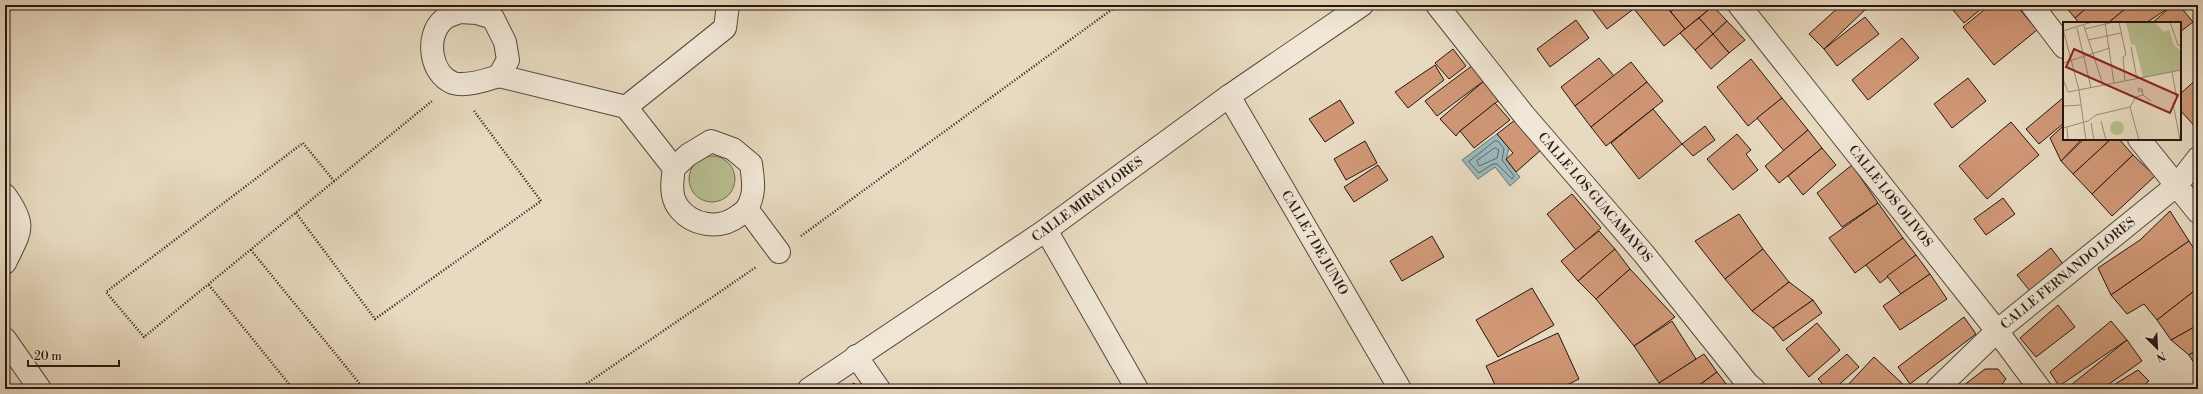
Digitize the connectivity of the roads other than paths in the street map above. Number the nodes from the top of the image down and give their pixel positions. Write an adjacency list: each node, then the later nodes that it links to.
1 (728, 5): 9 (street)
2 (1362, 5): 8 (street, CALLE MIRAFLORES)
3 (1437, 5): 28 (street, CALLE LOS GUACAMAYOS)
4 (1739, 5): 20 (street, CALLE LOS OLIVOS)
5 (2032, 5): 6 (street)
6 (2063, 46)
7 (499, 76): 7 (street); 9 (street)
8 (1229, 96): 17 (street, CALLE MIRAFLORES); 27 (street, CALLE 7 DE JUNIO)
9 (626, 107): 12 (street)
10 (2140, 140): 13 (street)
11 (2198, 158): 13 (street, CALLE FERNANDO LORES)
12 (674, 168): 15 (street); 15 (street)
13 (2177, 185): 16 (street); 20 (street, CALLE FERNANDO LORES)
14 (5, 195): 19 (street)
15 (747, 209): 18 (street)
16 (2198, 212)
17 (1046, 230): 22 (street, CALLE MIRAFLORES); 26 (street)
18 (779, 252)
19 (5, 263)
20 (1997, 331): 29 (street, CALLE FERNANDO LORES); 30 (street, CALLE LOS OLIVOS)
21 (5, 339): 23 (street)
22 (856, 356): 24 (street, CALLE MIRAFLORES); 25 (street)
23 (40, 389)
24 (809, 389)
25 (879, 389)
26 (1137, 389)
27 (1400, 389)
28 (1754, 389)
29 (1937, 389)
30 (2040, 389)

